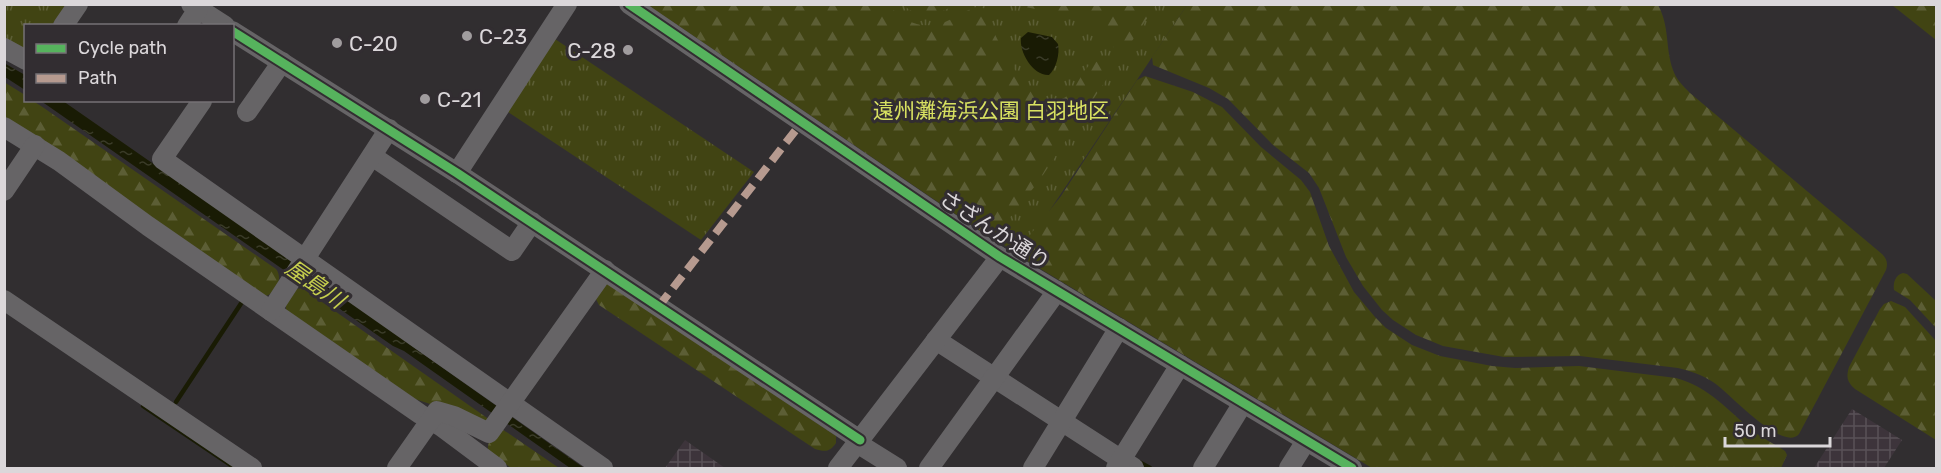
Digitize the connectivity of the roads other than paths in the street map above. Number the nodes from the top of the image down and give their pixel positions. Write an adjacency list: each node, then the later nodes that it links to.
1 (78, 4): 5 (street)
2 (567, 4): 18 (street)
3 (629, 4): 21 (street, さざんか通り)
4 (195, 7): 6 (street); 7 (street)
5 (64, 24)
6 (188, 24)
7 (222, 24)
8 (234, 32): 11 (street)
9 (4, 48): 10 (street)
10 (24, 59)
11 (282, 62): 13 (street); 15 (street)
12 (201, 102): 22 (street)
13 (247, 112)
14 (4, 127): 16 (street)
15 (389, 129): 17 (street); 18 (street)
16 (34, 145): 19 (street); 26 (street)
17 (372, 156): 20 (street); 22 (street)
18 (457, 173): 20 (street)
19 (4, 191)
20 (532, 222): 23 (street)
21 (1000, 257): 24 (street, さざんか通り); 28 (street)
22 (300, 266): 26 (street); 32 (street)
23 (604, 270): 32 (street); 36 (street)
24 (1057, 291): 27 (street, さざんか通り); 30 (street)
25 (4, 300): 38 (street)
26 (271, 311): 33 (street)
27 (1119, 328): 29 (street, さざんか通り); 34 (street)
28 (936, 340): 30 (street); 36 (street)
29 (1180, 365): 31 (street, さざんか通り); 37 (street)
30 (994, 379): 34 (street); 44 (street)
31 (1243, 403): 35 (street, さざんか通り); 46 (street)
32 (505, 411): 33 (street); 41 (street)
33 (431, 420): 39 (street); 40 (street)
34 (1061, 422): 37 (street); 45 (street)
35 (1306, 441): 47 (street); 48 (street, さざんか通り)
36 (859, 442): 42 (street); 43 (street)
37 (1124, 466)
38 (252, 468)
39 (397, 468)
40 (497, 468)
41 (603, 468)
42 (838, 468)
43 (897, 468)
44 (929, 468)
45 (1033, 468)
46 (1203, 468)
47 (1289, 468)
48 (1352, 468)

